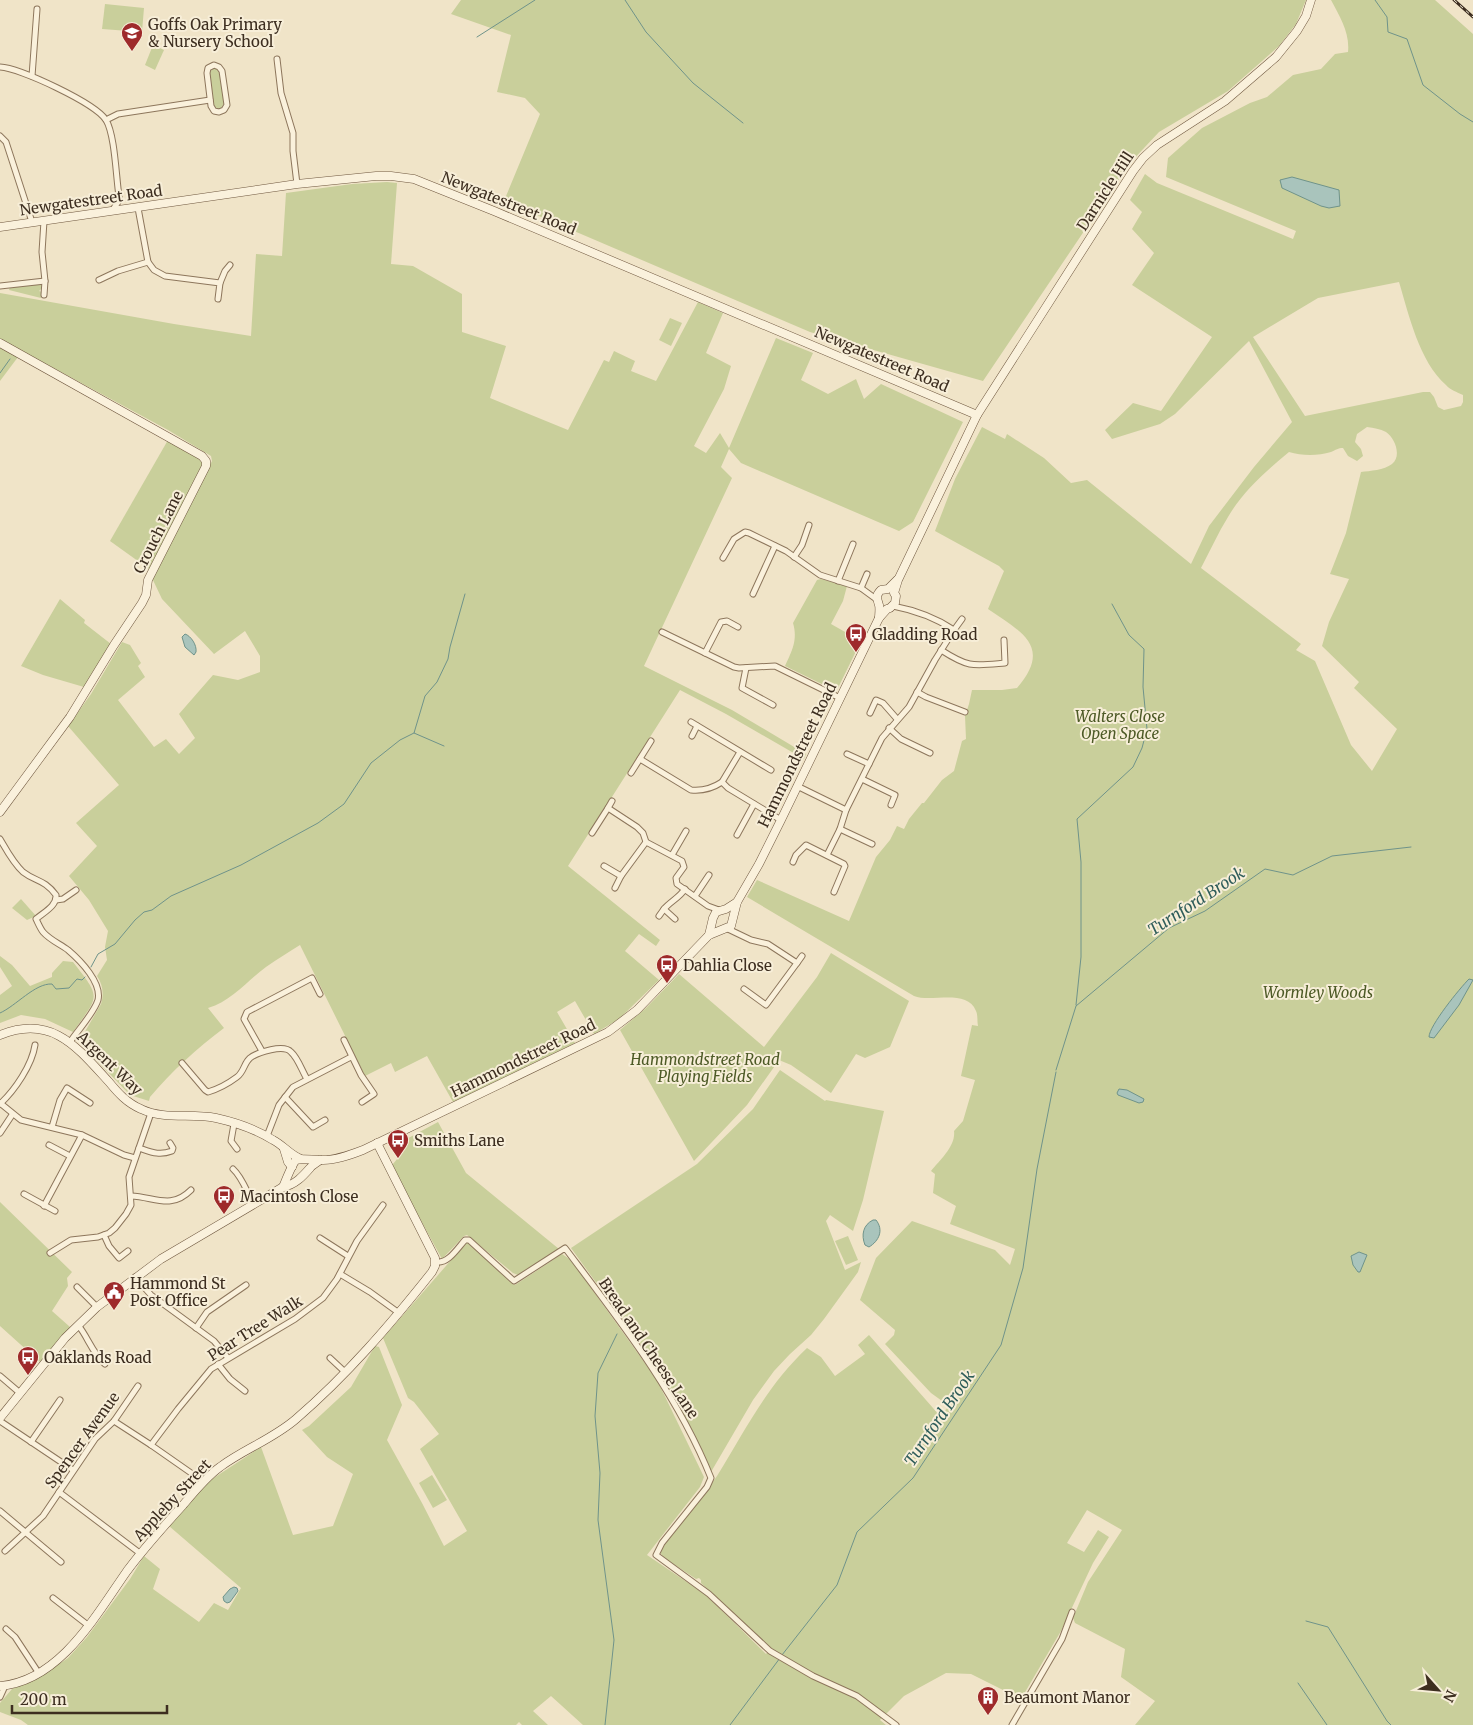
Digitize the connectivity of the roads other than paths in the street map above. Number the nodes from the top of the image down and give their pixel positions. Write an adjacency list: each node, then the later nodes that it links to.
1 (1311, 0): 25 (street, Darnicle Hill)
2 (37, 9): 5 (street)
3 (277, 59): 9 (street)
4 (0, 67): 5 (street)
5 (32, 76): 7 (street)
6 (210, 100): 6 (street); 7 (street)
7 (106, 120): 10 (street)
8 (0, 136): 14 (street)
9 (297, 184): 11 (street, Newgatestreet Road); 26 (street, Newgatestreet Road)
10 (119, 198): 11 (street); 12 (street)
11 (134, 208): 12 (street, Newgatestreet Road); 16 (street)
12 (112, 211): 13 (street, Newgatestreet Road)
13 (44, 221): 14 (street, Newgatestreet Road); 19 (street)
14 (32, 222): 15 (street, Newgatestreet Road)
15 (0, 227)
16 (148, 262): 18 (street); 20 (street)
17 (230, 265): 20 (street)
18 (99, 280)
19 (45, 281): 21 (street); 22 (street)
20 (220, 283): 23 (street)
21 (0, 286)
22 (44, 295)
23 (218, 299)
24 (0, 343): 71 (street, Crouch Lane)
25 (995, 386): 26 (street, Hammondstreet Road)
26 (977, 415): 36 (street, Hammondstreet Road)
27 (810, 525): 30 (street)
28 (854, 544): 33 (street)
29 (774, 546): 30 (street); 31 (street); 35 (street)
30 (794, 557): 33 (street)
31 (723, 558)
32 (867, 574): 34 (street)
33 (838, 581): 34 (street)
34 (861, 588): 36 (street)
35 (753, 594)
36 (886, 599): 39 (street); 46 (street, Hammondstreet Road)
37 (962, 619): 39 (street)
38 (738, 627): 43 (street)
39 (954, 630): 42 (street)
40 (662, 632): 43 (street)
41 (1004, 640): 42 (street)
42 (941, 650): 45 (street)
43 (705, 653): 44 (street)
44 (746, 668): 46 (street); 47 (street)
45 (917, 692): 48 (street); 50 (street)
46 (840, 698): 65 (street, Hammondstreet Road)
47 (773, 705)
48 (965, 712)
49 (870, 713): 50 (street)
50 (897, 719): 53 (street)
51 (691, 722): 52 (street)
52 (698, 726): 54 (street); 56 (street)
53 (889, 728): 57 (street); 60 (street)
54 (692, 736)
55 (651, 741): 59 (street)
56 (740, 752): 61 (street); 64 (street)
57 (930, 753)
58 (847, 754): 60 (street)
59 (640, 759): 62 (street); 64 (street)
60 (869, 764): 63 (street)
61 (772, 770)
62 (631, 774)
63 (862, 779): 68 (street); 70 (street)
64 (722, 782): 67 (street)
65 (798, 786): 70 (street); 72 (street, Hammondstreet Road)
66 (612, 801): 69 (street)
67 (754, 804): 72 (street); 76 (street)
68 (891, 805)
69 (608, 808): 75 (street); 79 (street)
70 (846, 810): 73 (street)
71 (0, 812)
72 (781, 820): 94 (street, Hammondstreet Road)
73 (840, 829): 80 (street); 83 (street)
74 (686, 831): 82 (street)
75 (592, 833)
76 (737, 835)
77 (806, 838): 81 (street)
78 (0, 839): 93 (street)
79 (646, 842): 82 (street); 87 (street)
80 (872, 844)
81 (806, 845): 83 (street); 84 (street)
82 (672, 856): 89 (street)
83 (827, 856): 91 (street)
84 (793, 862)
85 (604, 866): 87 (street)
86 (709, 874): 92 (street)
87 (622, 876): 88 (street)
88 (615, 888)
89 (685, 889): 92 (street); 96 (street)
90 (76, 890): 93 (street)
91 (834, 892)
92 (696, 896): 95 (street)
93 (56, 900): 111 (street)
94 (737, 902): 97 (street, Hammondstreet Road); 99 (street, Hammondstreet Road)
95 (708, 906): 97 (street); 101 (street)
96 (664, 909): 98 (street); 100 (street)
97 (723, 910): 99 (street); 101 (street, Hammondstreet Road)
98 (659, 916)
99 (733, 918): 102 (street, Hammondstreet Road); 103 (street)
100 (675, 919)
101 (713, 920): 102 (street); 104 (street, Hammondstreet Road)
102 (724, 929): 103 (street); 104 (street, Hammondstreet Road)
103 (740, 933): 106 (street)
104 (709, 934): 130 (street, Hammondstreet Road)
105 (802, 956): 106 (street)
106 (797, 963): 107 (street)
107 (744, 989)
108 (320, 994): 113 (street)
109 (0, 1035): 111 (street, Argent Way)
110 (344, 1040): 114 (street)
111 (70, 1042): 121 (street, Argent Way)
112 (35, 1044): 119 (street)
113 (262, 1051): 115 (street); 116 (street)
114 (352, 1057): 116 (street); 118 (street)
115 (182, 1063)
116 (307, 1079): 117 (street)
117 (285, 1097): 123 (street); 128 (street)
118 (362, 1102)
119 (0, 1103): 122 (street)
120 (90, 1103): 125 (street)
121 (151, 1113): 124 (street, Argent Way); 132 (street)
122 (12, 1115): 125 (street); 126 (street)
123 (325, 1120)
124 (234, 1124): 128 (street, Argent Way); 134 (street)
125 (52, 1127): 127 (street)
126 (0, 1133)
127 (82, 1135): 135 (street); 136 (street)
128 (267, 1136): 133 (street, Argent Way)
129 (170, 1143): 132 (street)
130 (377, 1143): 138 (street, Hammondstreet Road); 155 (street)
131 (49, 1145): 135 (street)
132 (139, 1148): 136 (street)
133 (284, 1148): 137 (street, Argent Way); 139 (street)
134 (237, 1149)
135 (70, 1156): 148 (street)
136 (135, 1158): 145 (street)
137 (302, 1159): 138 (street, Hammondstreet Road); 139 (street); 141 (street)
138 (320, 1160): 141 (street, Hammondstreet Road)
139 (292, 1168): 141 (street); 142 (street)
140 (234, 1170): 146 (street)
141 (306, 1172): 142 (street, Hammondstreet Road)
142 (284, 1187): 146 (street, Hammondstreet Road)
143 (191, 1190): 145 (street)
144 (24, 1194): 148 (street)
145 (131, 1196): 150 (street)
146 (254, 1204): 157 (street, Hammondstreet Road)
147 (384, 1205): 154 (street, Pear Tree Walk)
148 (44, 1206): 149 (street)
149 (55, 1211)
150 (104, 1235): 152 (street); 153 (street)
151 (320, 1238): 154 (street)
152 (128, 1251)
153 (50, 1252)
154 (348, 1256): 156 (street, Pear Tree Walk)
155 (436, 1262): 161 (street, Appleby Street); 193 (street, Bread and Cheese Lane)
156 (340, 1274): 161 (street); 164 (street, Pear Tree Walk)
157 (135, 1277): 160 (street, Hammondstreet Road); 163 (street)
158 (246, 1285): 163 (street)
159 (77, 1287): 160 (street)
160 (97, 1307): 162 (street, Hammondstreet Road)
161 (399, 1313): 168 (street, Appleby Street)
162 (78, 1325): 166 (street); 172 (street, Hammondstreet Road)
163 (196, 1328): 164 (street)
164 (228, 1358): 167 (street, Pear Tree Walk)
165 (330, 1358): 168 (street)
166 (105, 1364)
167 (218, 1364): 171 (street); 177 (street, Pear Tree Walk)
168 (345, 1372): 179 (street, Appleby Street)
169 (0, 1376): 172 (street)
170 (138, 1386): 175 (street, Spencer Avenue)
171 (245, 1391)
172 (20, 1393): 174 (street, Hammondstreet Road)
173 (60, 1400): 176 (street)
174 (0, 1419): 176 (street)
175 (114, 1421): 177 (street); 178 (street, Spencer Avenue)
176 (31, 1442): 178 (street)
177 (151, 1445): 179 (street)
178 (73, 1470): 180 (street, Spencer Avenue)
179 (204, 1482): 184 (street, Appleby Street)
180 (59, 1492): 182 (street, Spencer Avenue); 184 (street)
181 (0, 1511): 182 (street)
182 (26, 1532): 183 (street, Spencer Avenue); 185 (street)
183 (5, 1551)
184 (141, 1554): 188 (street, Appleby Street)
185 (62, 1562)
186 (53, 1598): 188 (street)
187 (1072, 1612): 194 (street)
188 (89, 1626): 190 (street, Appleby Street)
189 (6, 1629): 190 (street)
190 (38, 1672): 191 (street, Appleby Street)
191 (2, 1686): 192 (street, Appleby Street)
192 (0, 1697)
193 (896, 1725)
194 (1012, 1725)

